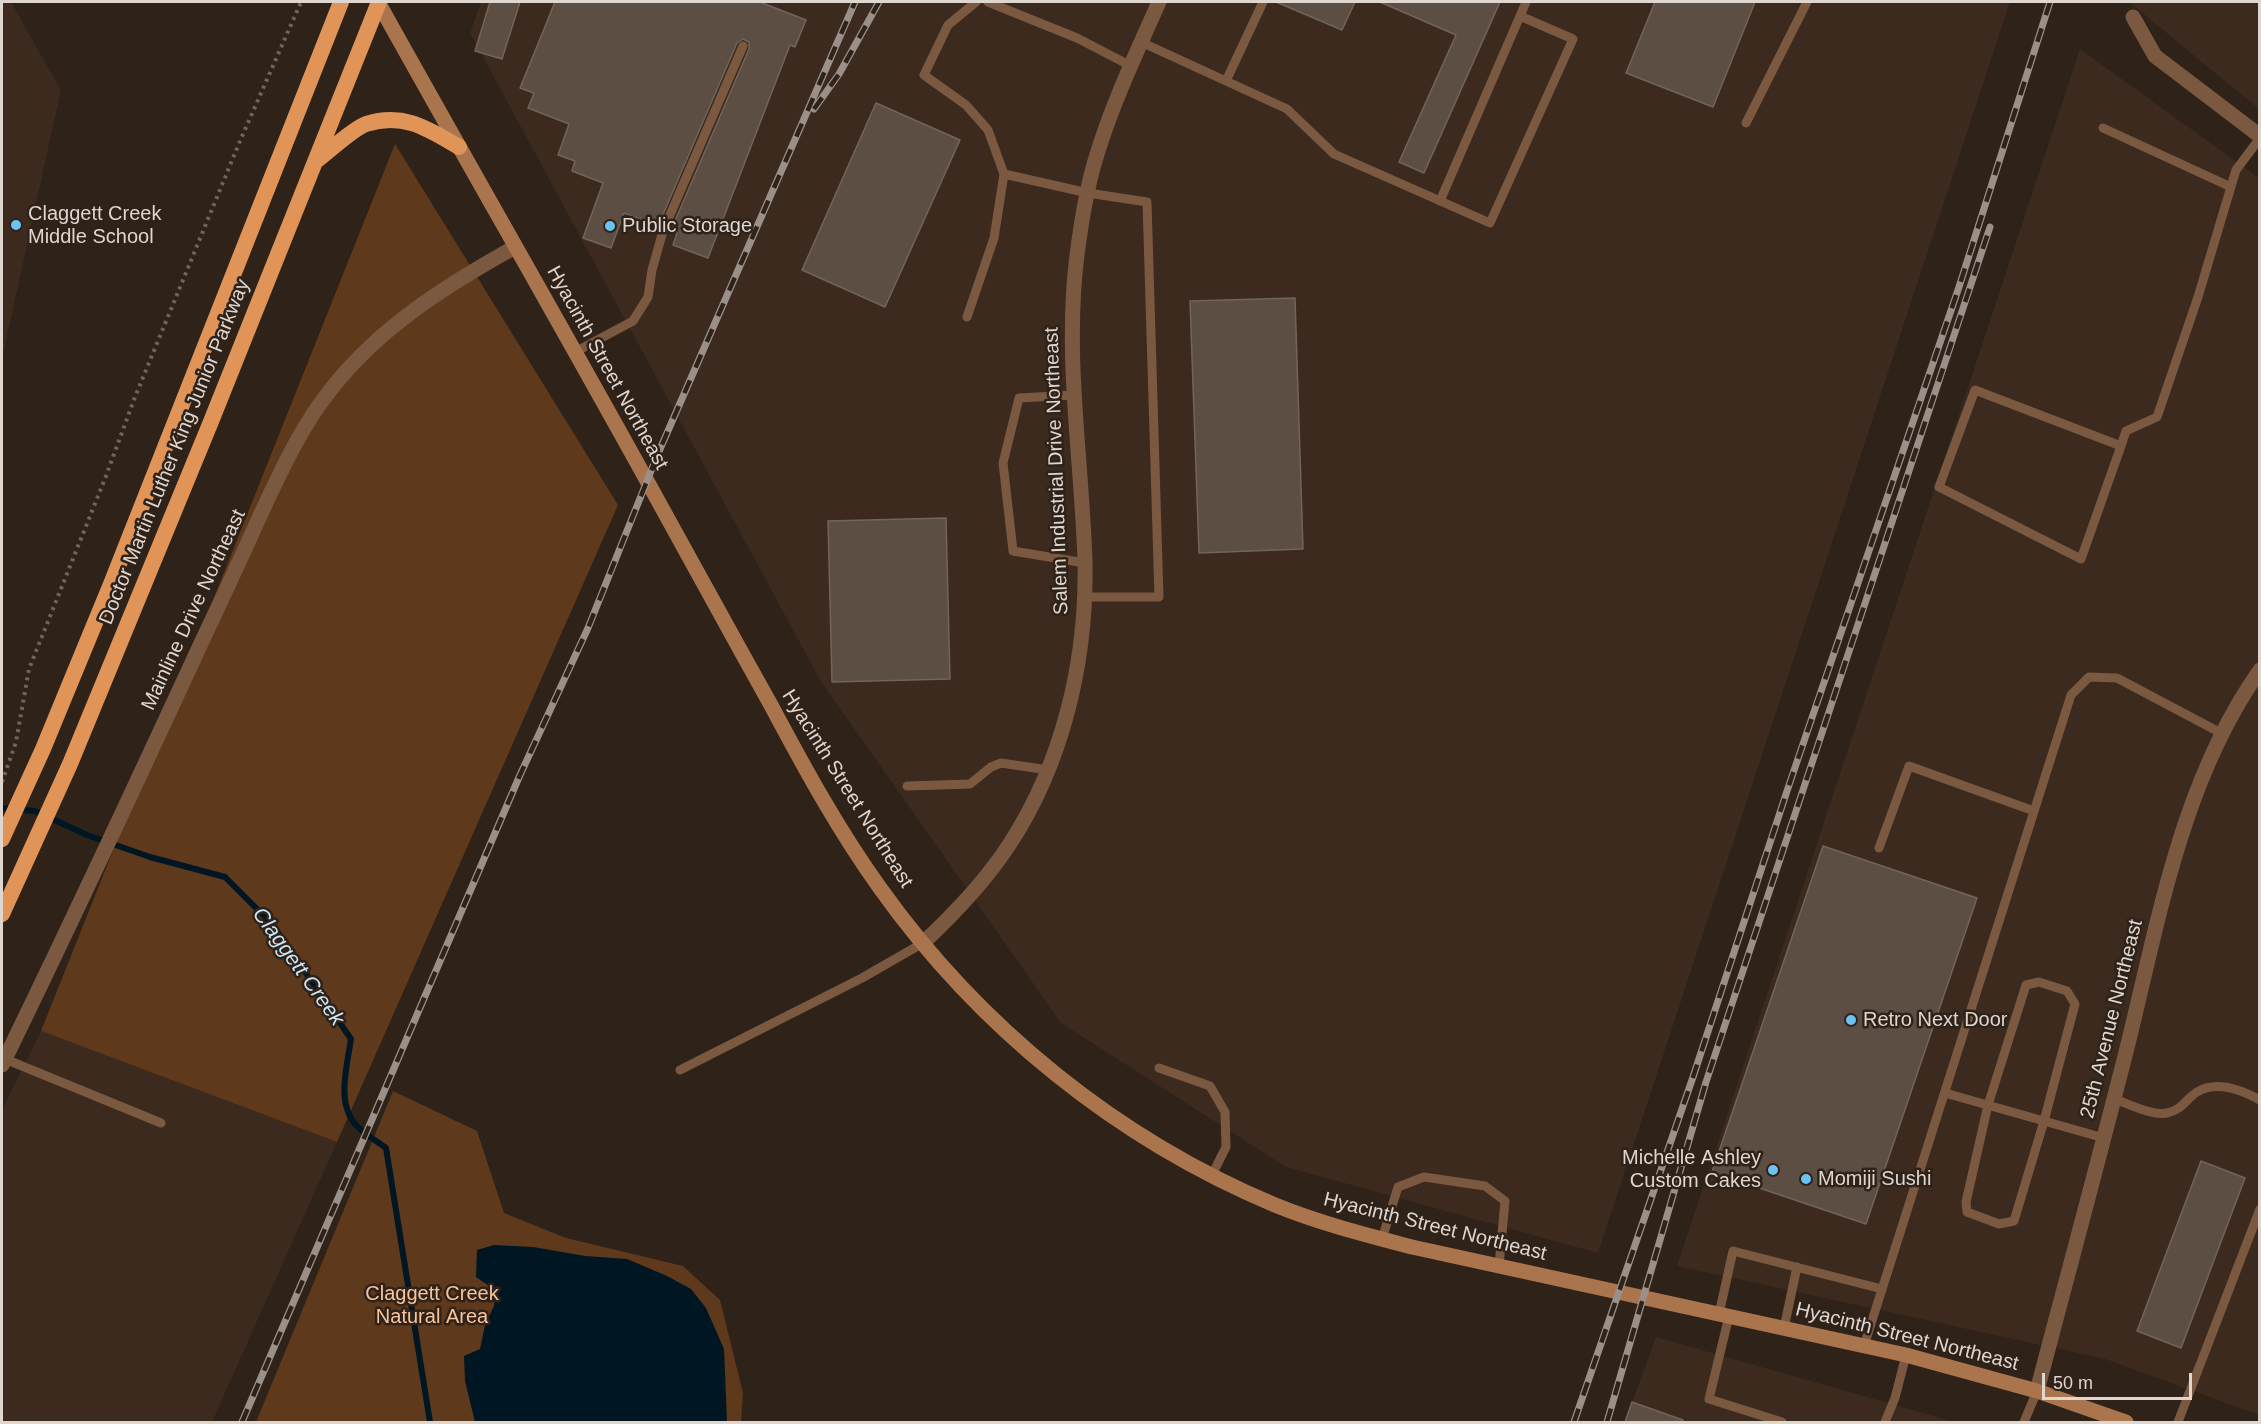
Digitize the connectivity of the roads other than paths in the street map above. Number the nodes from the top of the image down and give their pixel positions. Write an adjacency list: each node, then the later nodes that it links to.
1 (341, 2): 36 (highway, Doctor Martin Luther King Junior Parkway)
2 (379, 2): 18 (main road, Hyacinth Street Northeast); 19 (highway, Doctor Martin Luther King Junior Parkway)
3 (976, 2): 20 (lane)
4 (988, 2): 13 (lane)
5 (1159, 2): 11 (street, Salem Industrial Drive Northeast)
6 (1263, 2): 14 (lane)
7 (1526, 2): 9 (lane)
8 (1807, 2): 15 (lane)
9 (1520, 16): 23 (lane); 23 (lane)
10 (2133, 17): 17 (street)
11 (1141, 42): 13 (street, Salem Industrial Drive Northeast); 14 (lane)
12 (744, 46): 26 (lane)
13 (1131, 66): 22 (street, Salem Industrial Drive Northeast)
14 (1226, 81): 23 (lane)
15 (1746, 123)
16 (2103, 128): 21 (lane)
17 (2259, 137): 21 (lane)
18 (459, 147): 19 (highway); 24 (main road, Hyacinth Street Northeast)
19 (315, 161): 38 (highway, Doctor Martin Luther King Junior Parkway)
20 (1004, 174): 22 (lane); 25 (lane)
21 (2231, 187): 28 (lane)
22 (1088, 193): 27 (street, Salem Industrial Drive Northeast); 30 (lane)
23 (1440, 201)
24 (516, 247): 26 (main road, Hyacinth Street Northeast); 40 (street, Mainline Drive Northeast)
25 (968, 317)
26 (575, 352): 39 (main road, Hyacinth Street Northeast)
27 (1074, 395): 29 (street, Salem Industrial Drive Northeast); 29 (lane)
28 (2121, 446): 28 (lane)
29 (1085, 562): 30 (street, Salem Industrial Drive Northeast)
30 (1084, 597): 33 (street, Salem Industrial Drive Northeast)
31 (2259, 670): 32 (street, 25th Avenue Northeast)
32 (2222, 733): 35 (lane); 44 (street, 25th Avenue Northeast)
33 (1048, 770): 34 (lane); 39 (street, Salem Industrial Drive Northeast)
34 (907, 786)
35 (2034, 811): 37 (lane); 43 (lane)
36 (2, 840)
37 (1879, 848)
38 (2, 914)
39 (923, 943): 42 (lane); 50 (main road, Hyacinth Street Northeast)
40 (3, 1062): 48 (lane)
41 (1159, 1068): 50 (lane)
42 (680, 1070)
43 (1944, 1093): 46 (lane); 55 (lane)
44 (2114, 1099): 45 (lane); 49 (street, 25th Avenue Northeast)
45 (2259, 1100)
46 (1988, 1105): 47 (lane); 47 (lane); 47 (lane)
47 (2044, 1121): 49 (lane)
48 (161, 1123)
49 (2104, 1138): 60 (street, 25th Avenue Northeast)
50 (1212, 1175): 52 (main road, Hyacinth Street Northeast)
51 (2259, 1209): 65 (lane)
52 (1382, 1239): 53 (main road, Hyacinth Street Northeast); 53 (lane)
53 (1499, 1266): 56 (main road, Hyacinth Street Northeast)
54 (1797, 1267): 55 (lane); 56 (lane); 57 (lane)
55 (1882, 1289): 58 (lane)
56 (1724, 1315): 57 (main road, Hyacinth Street Northeast); 61 (lane)
57 (1784, 1328): 58 (main road, Hyacinth Street Northeast)
58 (1864, 1346): 59 (main road, Hyacinth Street Northeast)
59 (1906, 1355): 60 (main road, Hyacinth Street Northeast); 62 (lane)
60 (2037, 1391): 63 (lane); 64 (main road, Hyacinth Street Northeast)
61 (1782, 1422)
62 (1885, 1422)
63 (2024, 1422)
64 (2126, 1422)
65 (2178, 1422)

